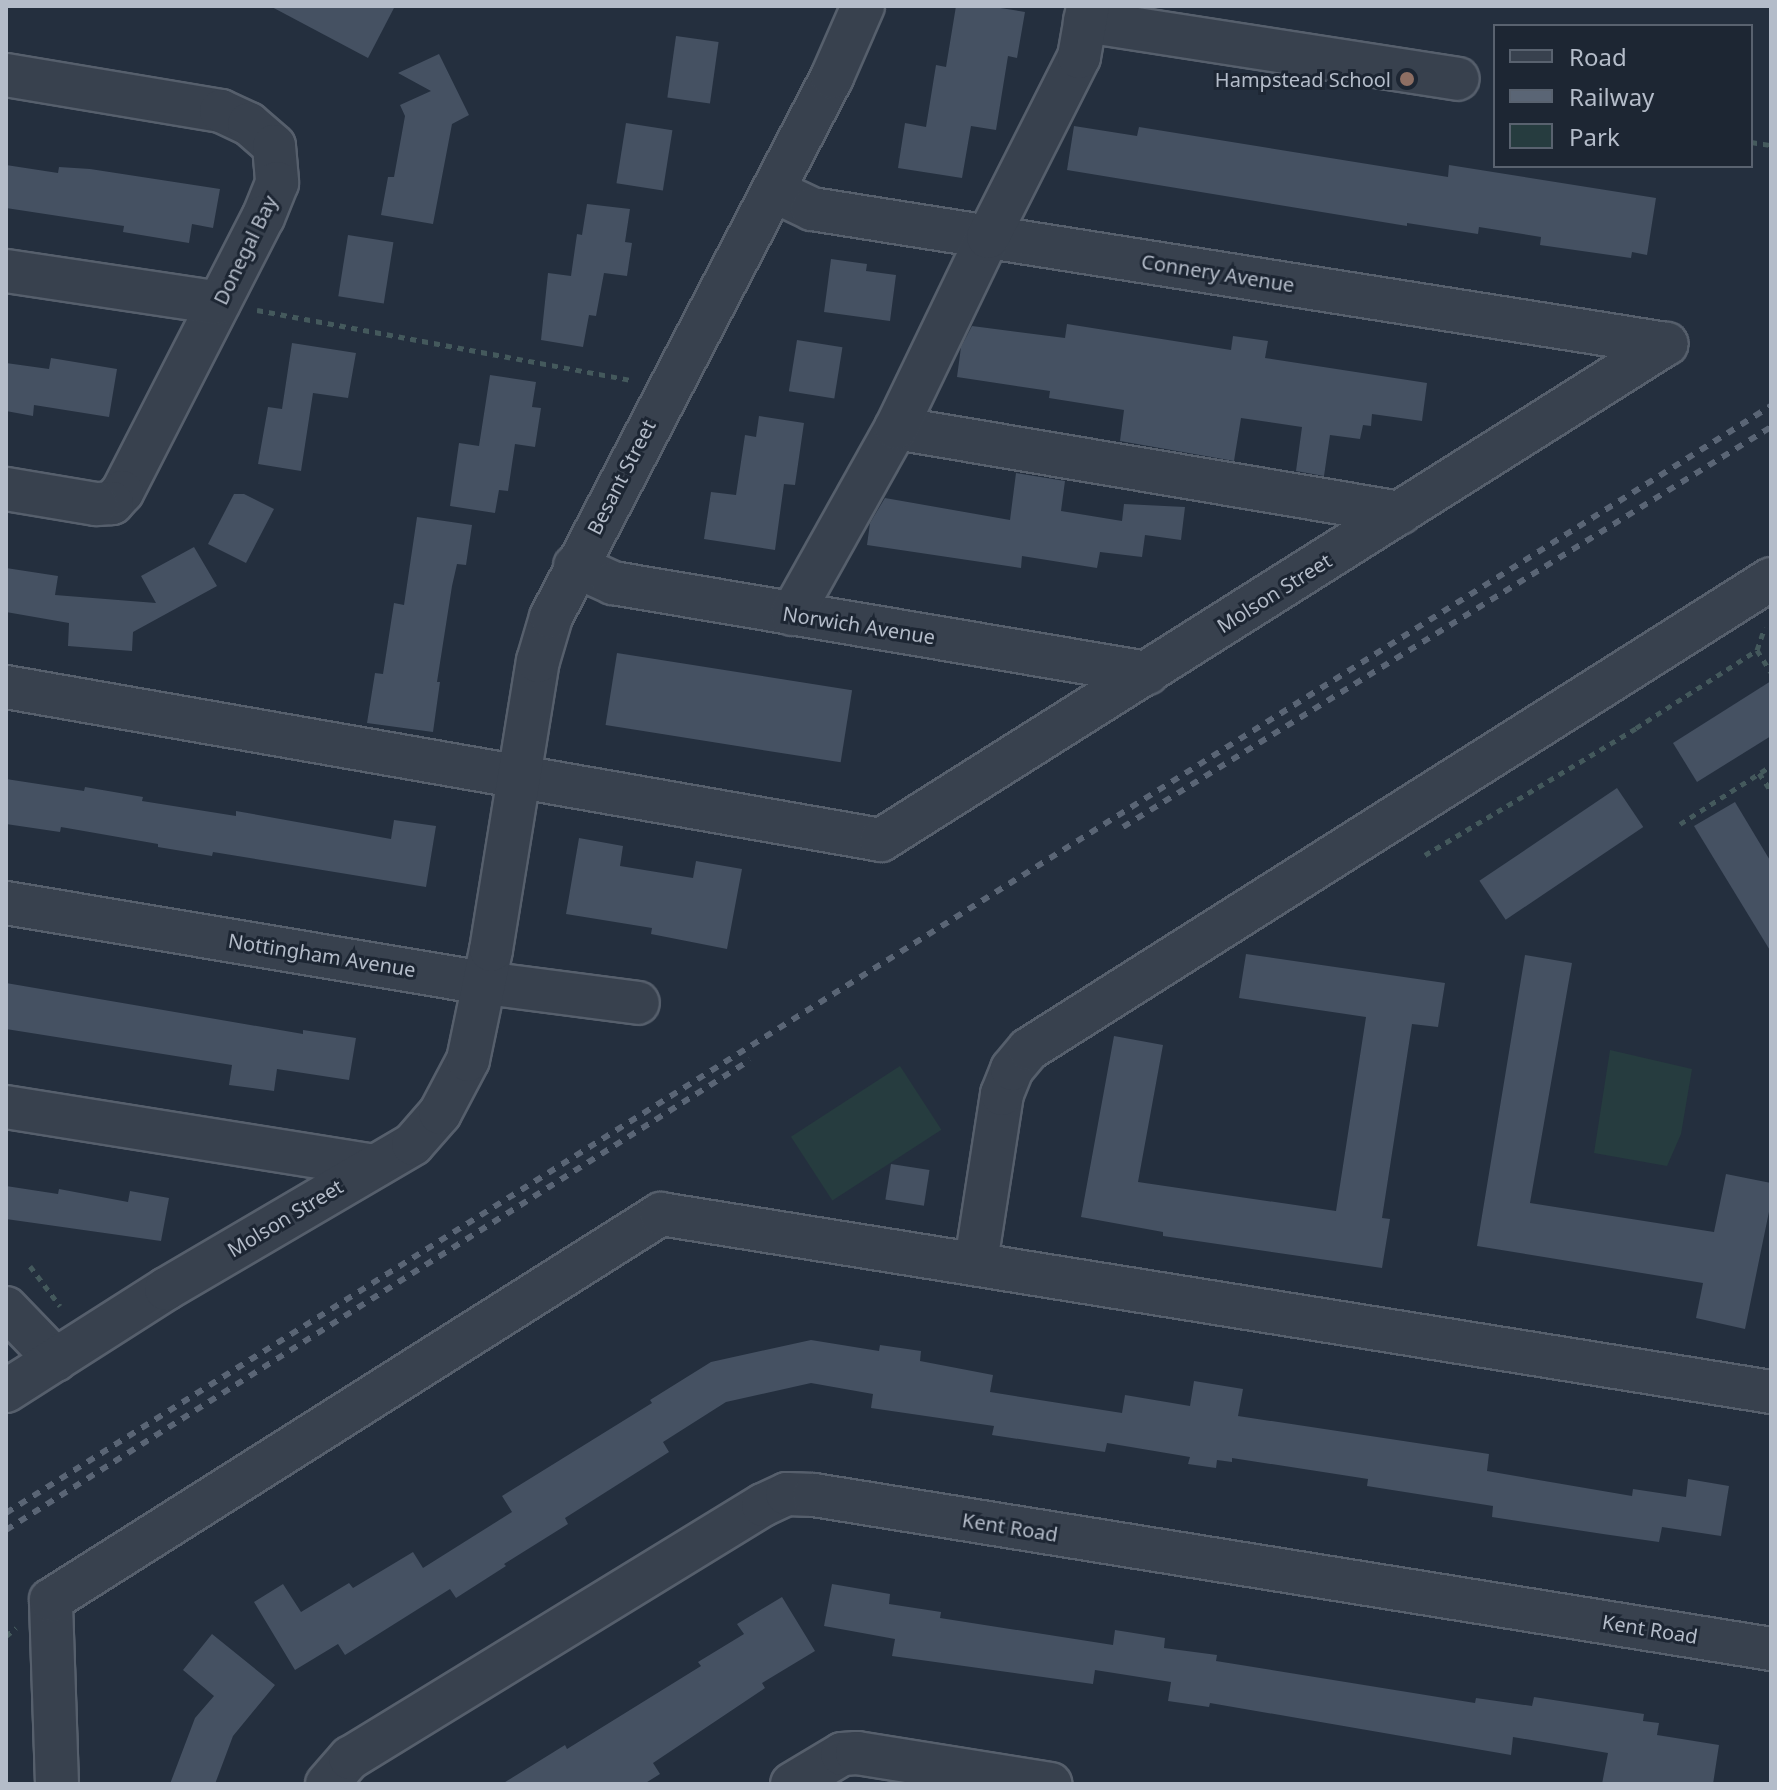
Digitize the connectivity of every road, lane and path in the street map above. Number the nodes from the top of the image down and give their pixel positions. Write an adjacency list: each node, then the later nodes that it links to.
1 (863, 6): 5 (street, Besant Street)
2 (1086, 13): 4 (street); 6 (street)
3 (6, 75): 8 (street, Donegal Bay)
4 (1458, 79)
5 (774, 191): 6 (street, Connery Avenue); 10 (street, Besant Street)
6 (988, 237): 9 (street, Connery Avenue); 11 (street)
7 (6, 271): 8 (street)
8 (219, 303): 10 (path); 12 (street, Donegal Bay)
9 (1666, 344): 13 (street, Molson Street)
10 (669, 385): 14 (street, Besant Street)
11 (896, 428): 13 (street); 16 (street)
12 (6, 489)
13 (1400, 513): 19 (street, Molson Street)
14 (575, 566): 16 (street, Norwich Avenue); 23 (street, Besant Street)
15 (1770, 599): 17 (path); 32 (street)
16 (792, 614): 19 (street, Norwich Avenue)
17 (1757, 650): 18 (path); 26 (path)
18 (1771, 672)
19 (1147, 673): 23 (street, Molson Street)
20 (6, 687): 23 (street)
21 (1771, 766): 22 (path)
22 (1759, 773): 24 (path); 25 (path)
23 (518, 775): 28 (street, Besant Street)
24 (1771, 791)
25 (1680, 824)
26 (1425, 855)
27 (6, 903): 28 (street, Nottingham Avenue)
28 (485, 983): 29 (street, Nottingham Avenue); 31 (street, Molson Street)
29 (638, 1003)
30 (6, 1107): 31 (street)
31 (374, 1166): 36 (street, Molson Street)
32 (976, 1262): 38 (street); 40 (street)
33 (30, 1266): 35 (path)
34 (6, 1308): 36 (street)
35 (63, 1309)
36 (56, 1360): 37 (street, Molson Street)
37 (6, 1391)
38 (1771, 1392)
39 (1771, 1649): 41 (street, Kent Road)
40 (57, 1784)
41 (327, 1784)
42 (792, 1784): 43 (street)
43 (1051, 1784)

